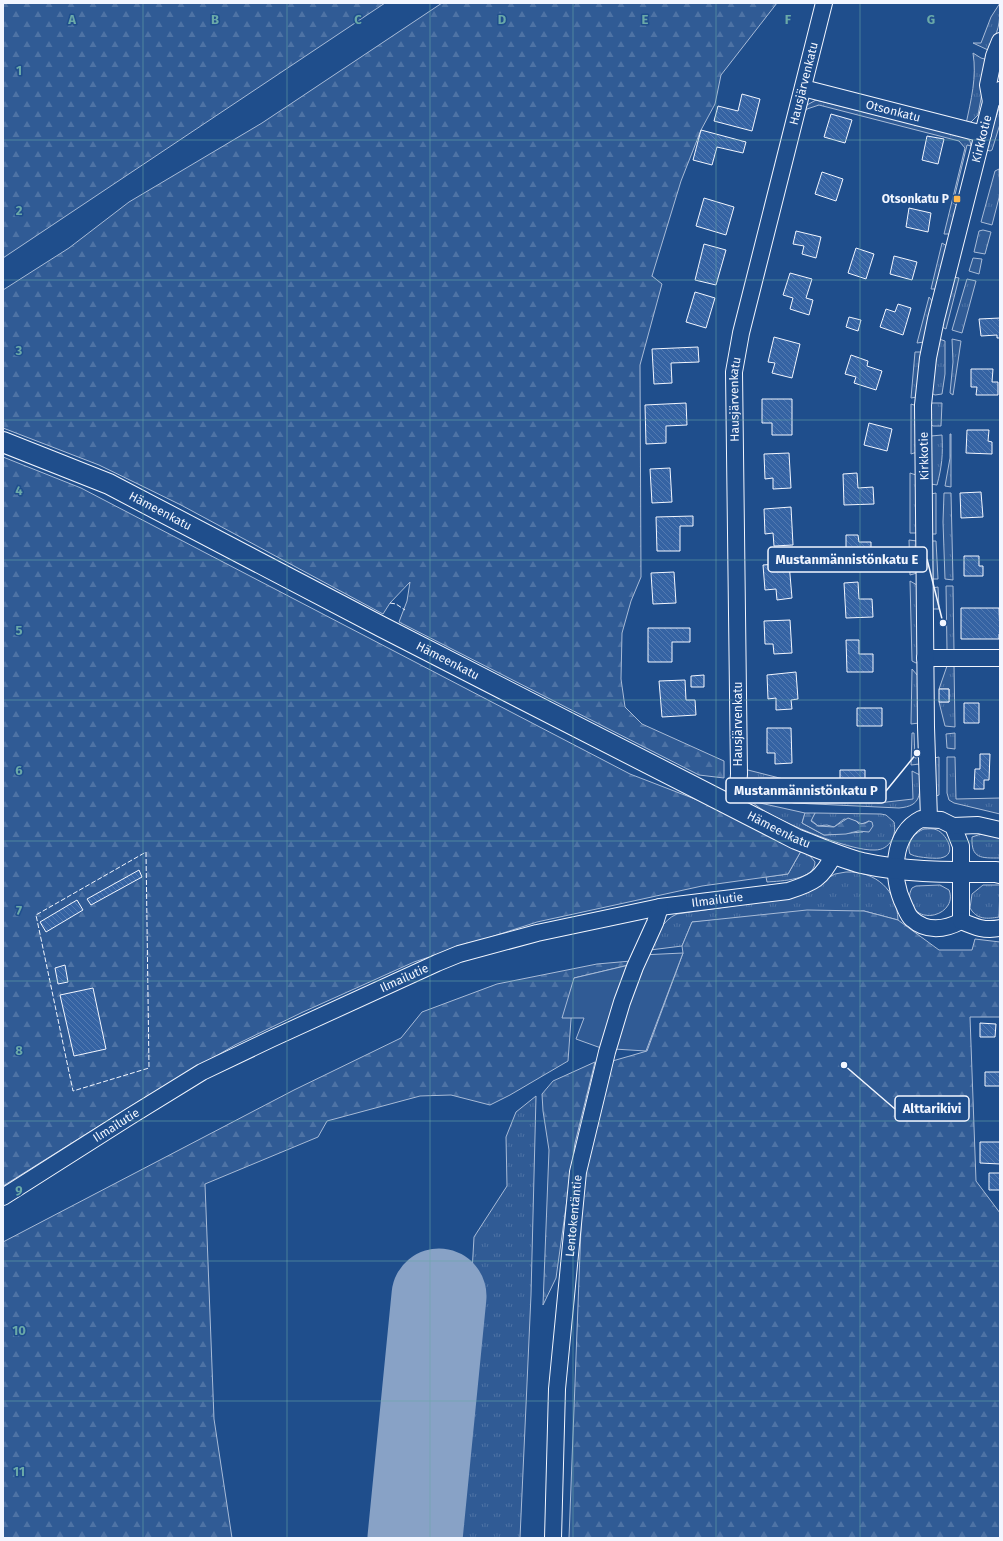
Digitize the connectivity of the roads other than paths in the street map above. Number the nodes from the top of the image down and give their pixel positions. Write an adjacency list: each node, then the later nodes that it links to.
1 (824, 3): 3 (street, Hausjärvenkatu)
2 (1000, 41): 4 (street, Kirkkotie)
3 (803, 88): 5 (street, Otsonkatu); 9 (street, Hausjärvenkatu)
4 (996, 96): 5 (street, Kirkkotie)
5 (983, 134): 7 (street, Kirkkotie)
6 (3, 442): 9 (main road, Hämeenkatu)
7 (925, 658): 8 (street); 10 (street, Kirkkotie)
8 (1000, 658)
9 (729, 805): 13 (main road, Hämeenkatu)
10 (929, 819): 11 (street); 14 (street)
11 (953, 826): 12 (street); 15 (street)
12 (1000, 830)
13 (834, 854): 14 (main road, Hämeenkatu); 17 (street, Ilmailutie)
14 (896, 868): 15 (main road, Hämeenkatu); 18 (street)
15 (961, 872): 16 (main road, Hämeenkatu); 18 (street)
16 (999, 872)
17 (660, 907): 20 (street, Ilmailutie); 21 (street, Lentokentäntie)
18 (960, 921): 19 (street)
19 (1000, 928)
20 (3, 1197)
21 (554, 1538)

